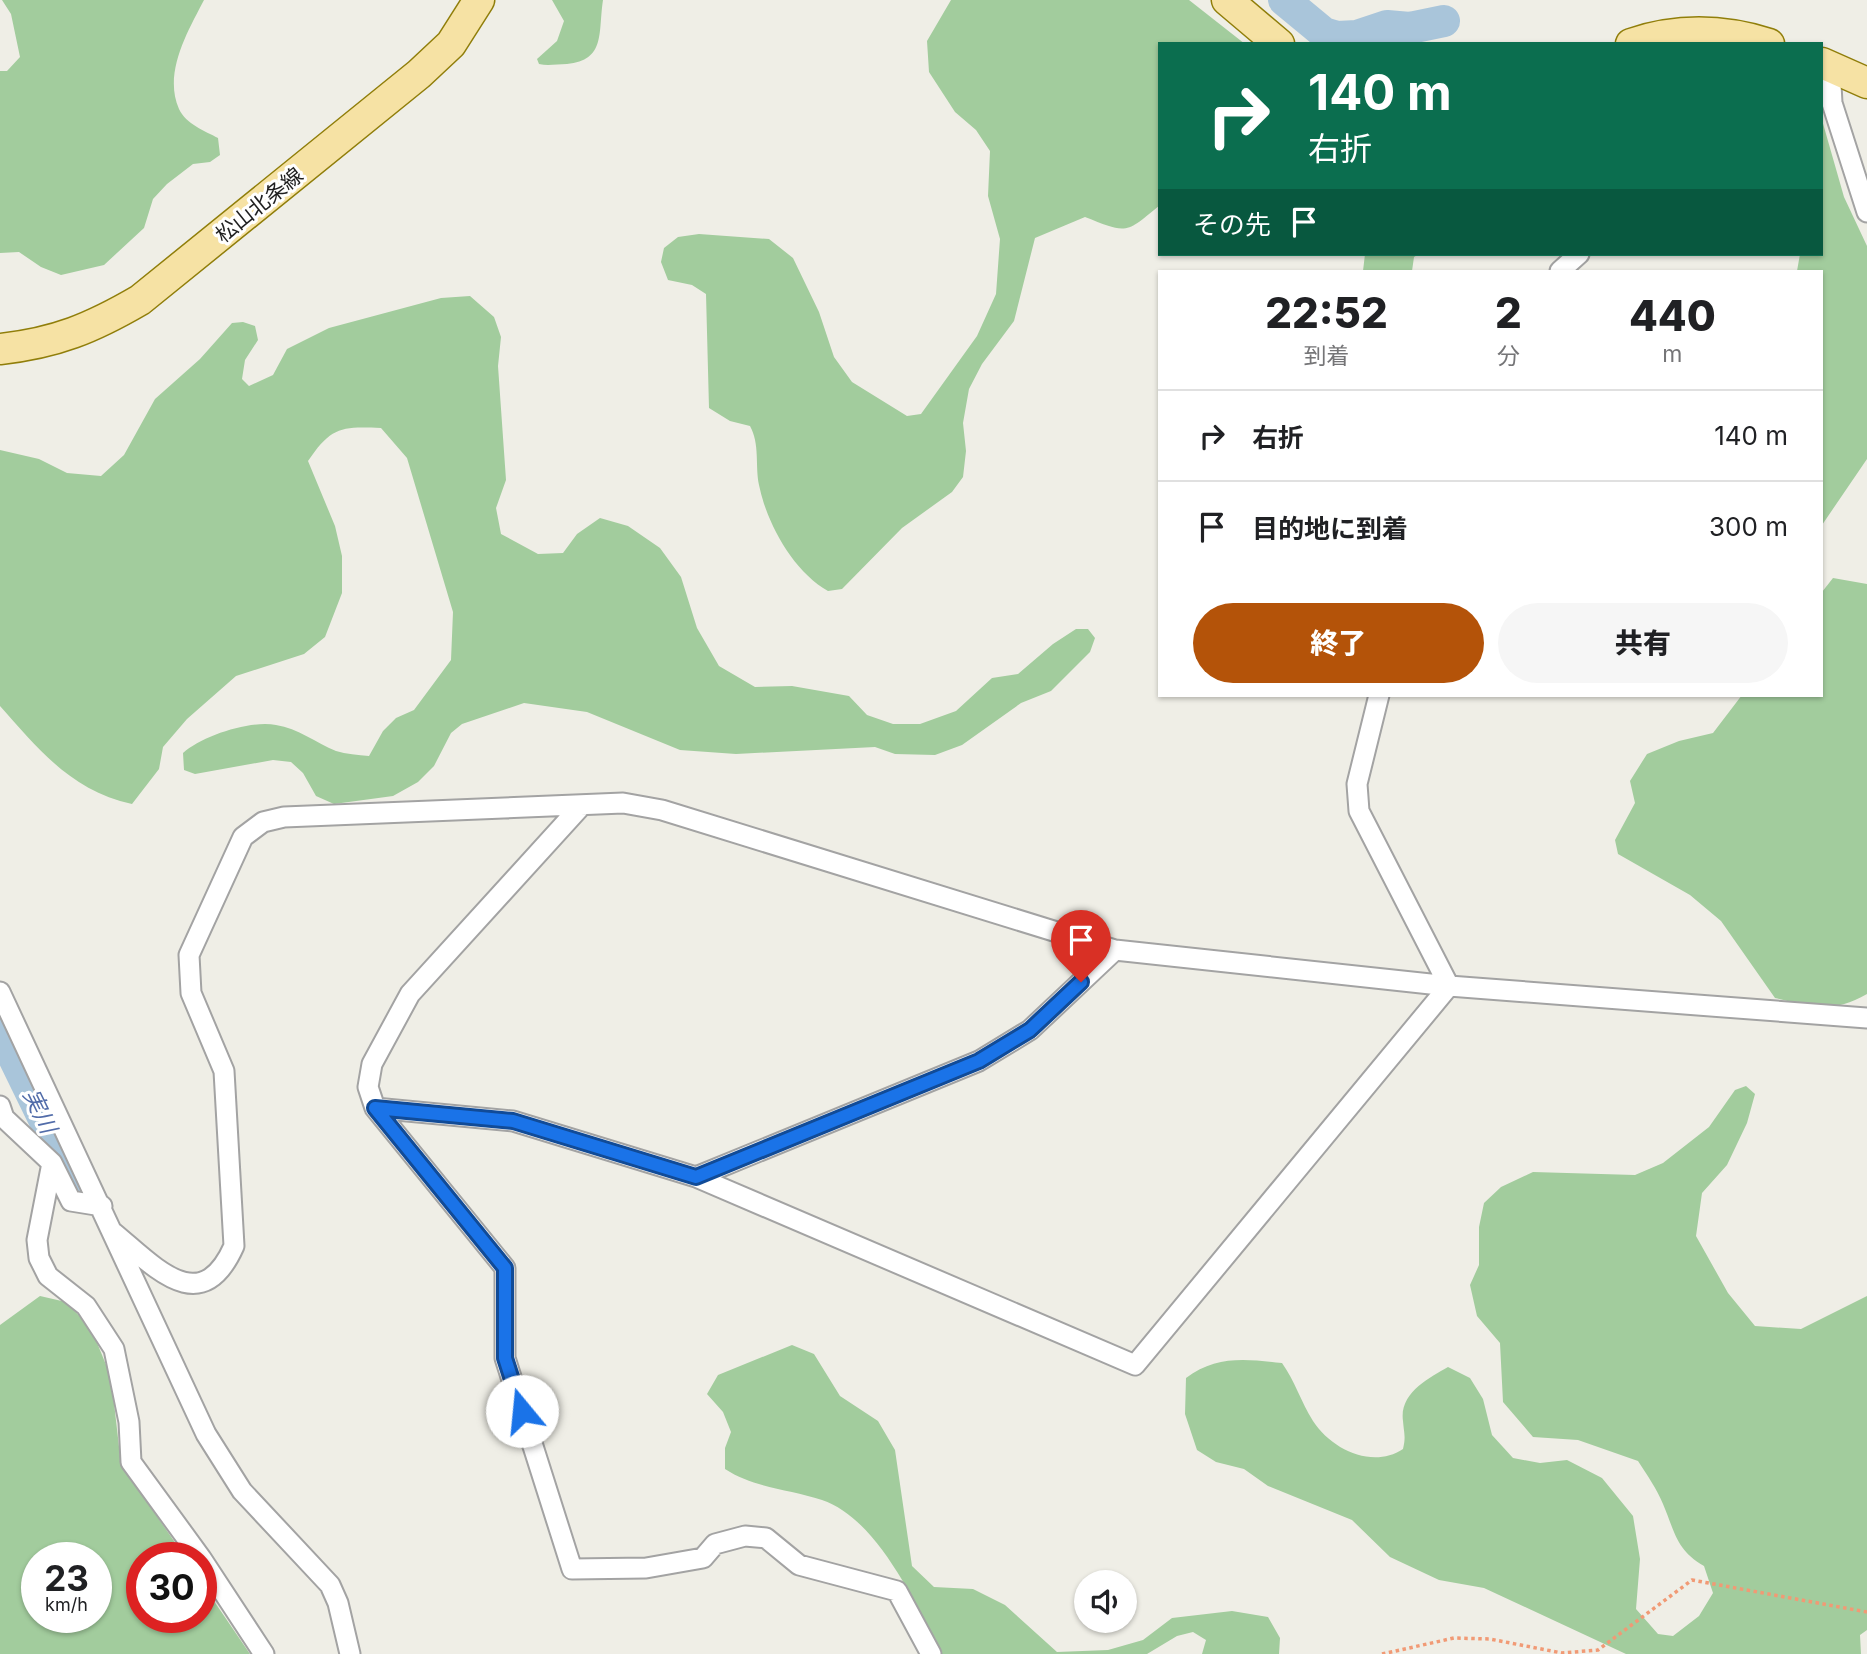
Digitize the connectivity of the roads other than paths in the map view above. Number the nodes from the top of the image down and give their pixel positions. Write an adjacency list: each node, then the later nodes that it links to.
1 (480, 0): 11 (main road, 松山北条線)
2 (1227, 0): 3 (main road)
3 (1277, 42)
4 (1639, 42): 5 (main road)
5 (1763, 42)
6 (1826, 64): 7 (main road); 8 (street)
7 (1867, 83)
8 (1867, 212)
9 (1577, 256): 10 (street)
10 (1561, 270)
11 (0, 349)
12 (1379, 697): 15 (street)
13 (582, 806): 14 (street); 19 (street); 23 (street)
14 (1115, 950): 15 (street); 21 (street)
15 (1450, 986): 17 (street); 21 (street)
16 (0, 992): 22 (street)
17 (1867, 1017)
18 (0, 1106): 20 (street)
19 (375, 1108): 21 (street); 28 (street)
20 (51, 1163): 22 (street); 24 (street)
21 (696, 1177)
22 (102, 1206): 23 (street)
23 (114, 1233): 27 (street)
24 (189, 1542)
25 (217, 1582): 26 (street)
26 (264, 1654)
27 (349, 1654)
28 (931, 1654)

